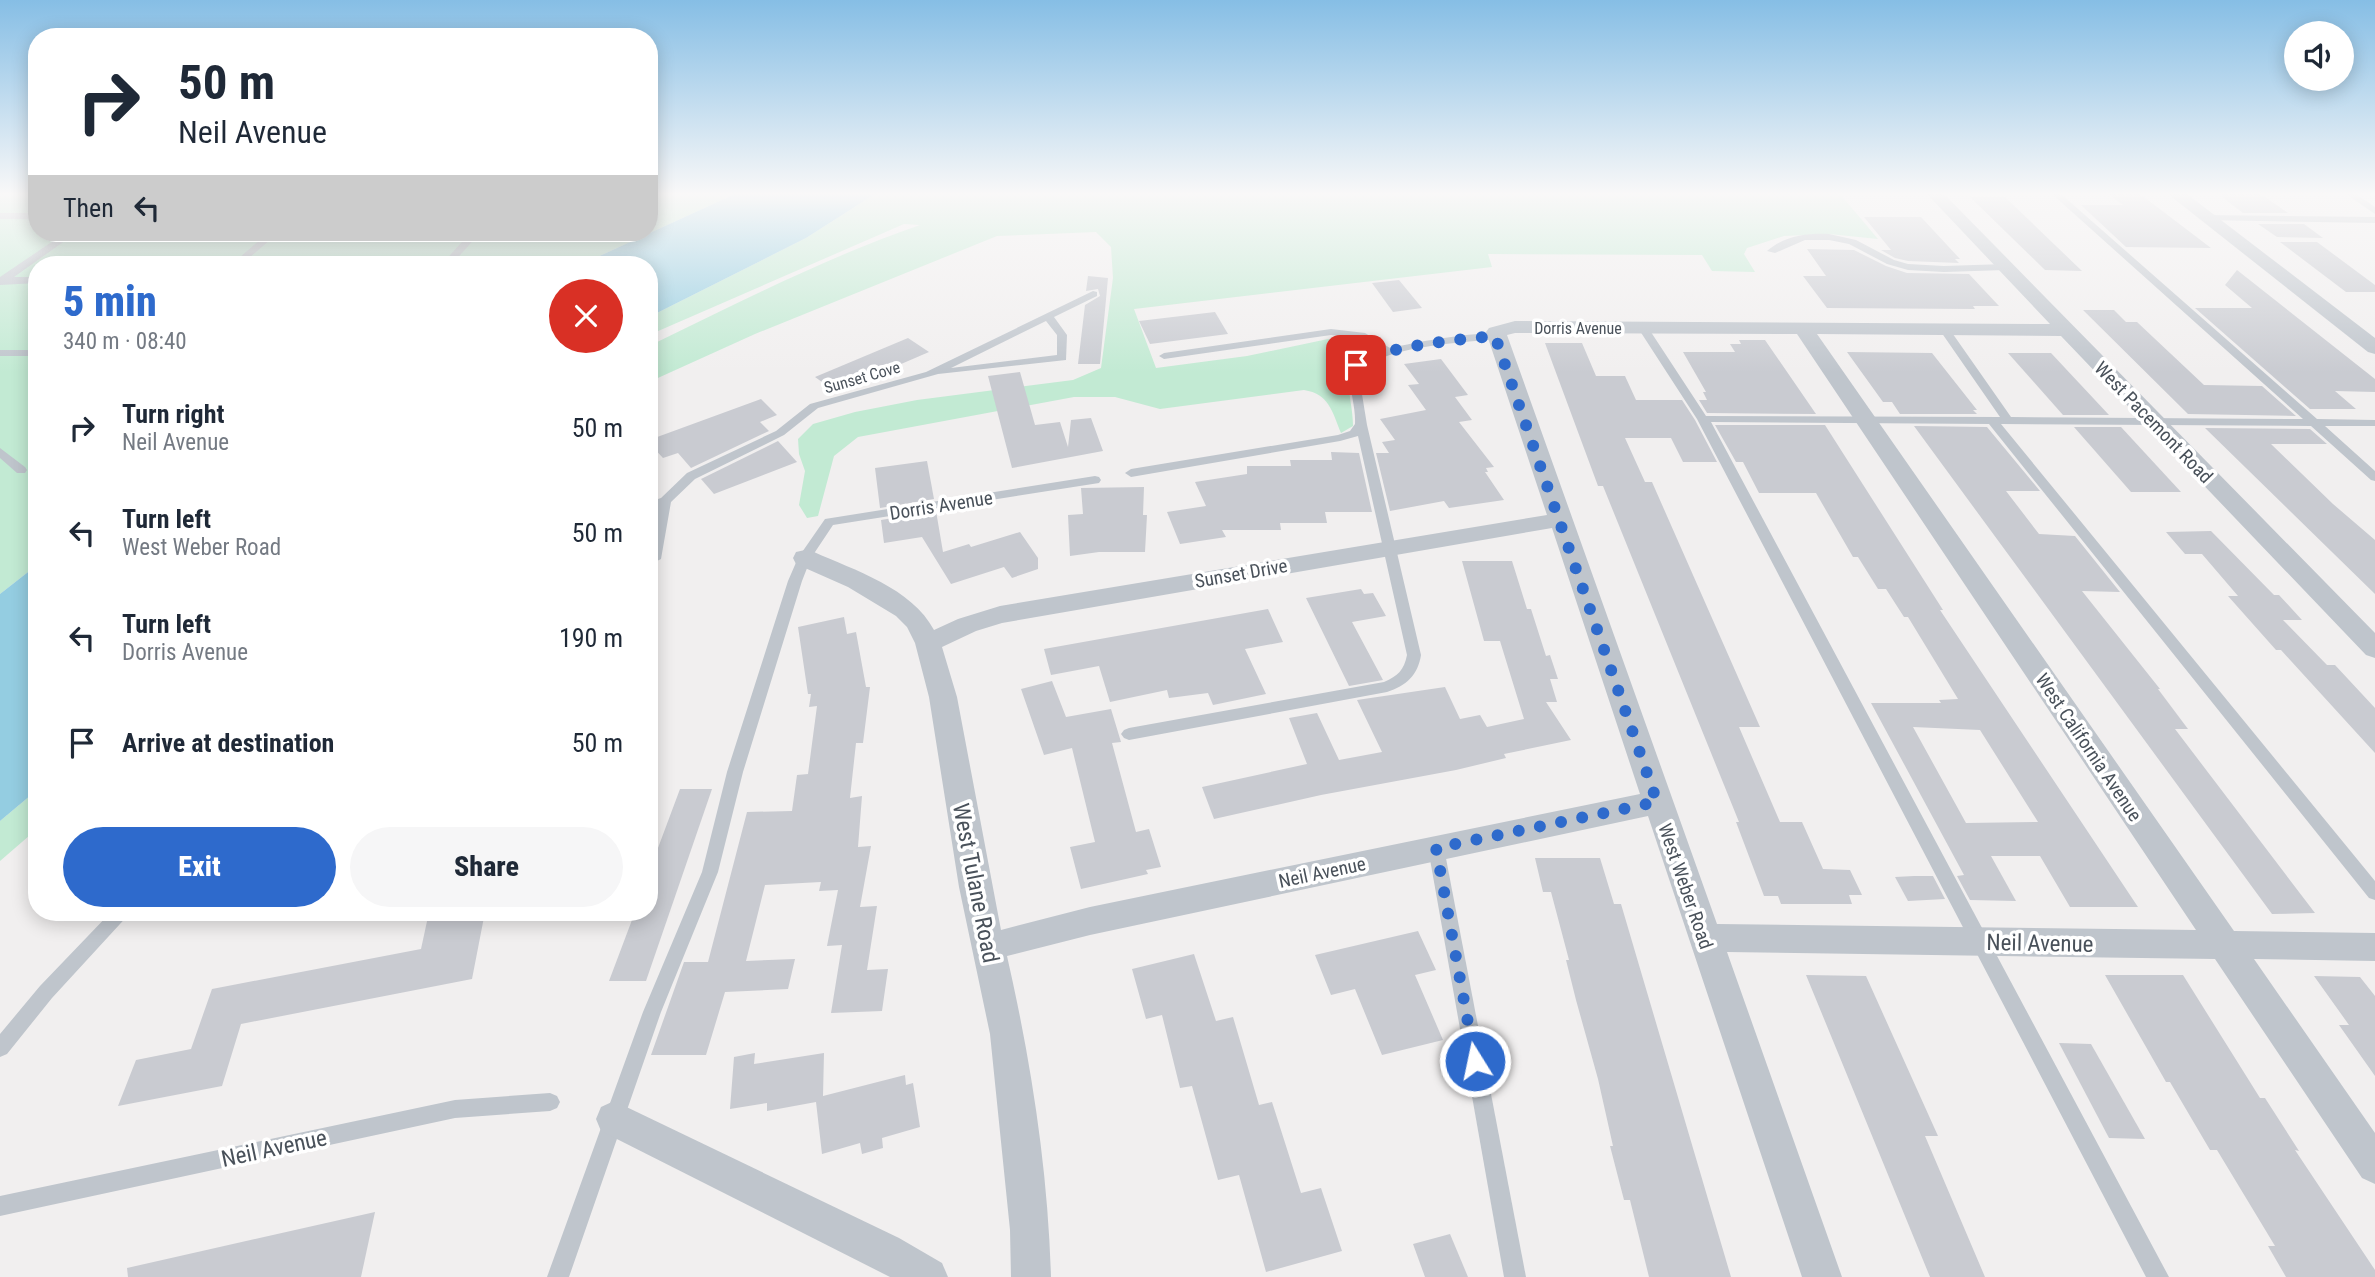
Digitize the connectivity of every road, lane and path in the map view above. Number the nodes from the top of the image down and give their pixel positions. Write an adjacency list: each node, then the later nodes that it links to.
1 (1875, 254): 6 (lane)
2 (1992, 254): 6 (street, West Pacemont Road)
3 (2123, 254): 27 (lane)
4 (2253, 254): 16 (street)
5 (28, 262): 8 (lane)
6 (2005, 267): 14 (street, West Pacemont Road)
7 (28, 280): 8 (lane)
8 (1, 281)
9 (1093, 294): 10 (lane, Sunset Cove)
10 (1048, 316): 21 (lane, Sunset Cove); 21 (lane)
11 (1643, 328): 12 (street, Dorris Avenue); 15 (street, Dorris Avenue); 22 (lane)
12 (1802, 329): 13 (street, Dorris Avenue); 23 (street, West California Avenue)
13 (1944, 330): 14 (street, Dorris Avenue); 25 (lane)
14 (2065, 330): 26 (street, West Pacemont Road)
15 (1495, 336): 17 (lane, Dorris Avenue); 37 (street, West Weber Road)
16 (2375, 348)
17 (1388, 352): 20 (lane); 29 (lane, Dorris Avenue)
18 (0, 353): 19 (lane)
19 (28, 353)
20 (1164, 356)
21 (930, 374): 35 (lane, Sunset Cove)
22 (1703, 419): 23 (lane); 49 (lane)
23 (1865, 420): 24 (lane); 50 (street, West California Avenue)
24 (1992, 421): 25 (lane); 46 (lane)
25 (2008, 421): 26 (lane)
26 (2153, 421): 27 (lane); 42 (street, West Pacemont Road)
27 (2314, 422): 28 (lane); 33 (lane)
28 (2375, 423)
29 (1362, 425): 32 (lane); 39 (lane)
30 (0, 452): 31 (lane)
31 (21, 470)
32 (1132, 473)
33 (2375, 477)
34 (1095, 480): 40 (lane, Dorris Avenue)
35 (665, 501): 36 (lane, Sunset Cove); 38 (lane)
36 (658, 503)
37 (1559, 520): 39 (street, Sunset Drive); 44 (street, West Weber Road)
38 (658, 533)
39 (1389, 547): 41 (street, Sunset Drive); 43 (lane)
40 (805, 558): 41 (street, West Tulane Road); 55 (lane, Dorris Avenue)
41 (928, 643): 51 (street, West Tulane Road)
42 (2375, 649)
43 (1129, 734)
44 (1657, 802): 45 (street, Neil Avenue); 48 (street, West Weber Road)
45 (1436, 848): 51 (street, Neil Avenue); 61 (lane)
46 (2375, 893)
47 (113, 921): 53 (lane)
48 (1704, 938): 49 (street, Neil Avenue); 62 (street, West Weber Road)
49 (1980, 942): 50 (street, Neil Avenue); 63 (lane)
50 (2224, 945): 52 (street, Neil Avenue); 56 (street, West California Avenue)
51 (988, 947): 60 (street, West Tulane Road)
52 (2375, 947)
53 (0, 1048)
54 (550, 1102): 57 (lane, Neil Avenue)
55 (614, 1119): 58 (lane, Dorris Avenue); 59 (street)
56 (2375, 1165)
57 (0, 1206)
58 (558, 1277)
59 (928, 1277)
60 (1031, 1277)
61 (1515, 1277)
62 (1822, 1277)
63 (2158, 1277)

